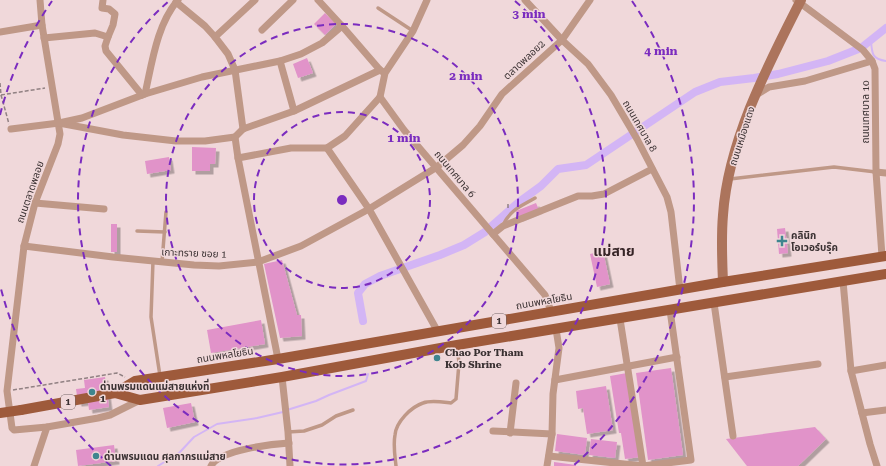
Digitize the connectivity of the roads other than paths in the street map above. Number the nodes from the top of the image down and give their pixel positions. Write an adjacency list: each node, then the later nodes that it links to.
1 (40, 0): 12 (street, ถนนตลาดพลอย)
2 (103, 0): 17 (street)
3 (255, 0): 18 (street)
4 (293, 0): 14 (street)
5 (318, 0): 13 (street)
6 (427, 0): 15 (street)
7 (525, 0): 20 (street, ถนนเทศบาล 8)
8 (590, 0): 20 (street, ตลาดพลอย2)
9 (177, 1): 18 (street); 26 (street)
10 (799, 1): 21 (street); 25 (street, ถนนเหมืองแดง)
11 (378, 8): 15 (lane)
12 (42, 26): 16 (street); 19 (street, ถนนตลาดพลอย)
13 (342, 26): 22 (street); 24 (street)
14 (262, 30)
15 (413, 31): 24 (street)
16 (0, 32)
17 (108, 37): 19 (street); 26 (street)
18 (215, 37): 23 (street)
19 (44, 38): 30 (street, ถนนตลาดพลอย)
20 (562, 40): 37 (street, ตลาดพลอย2); 38 (street, ถนนเทศบาล 8)
21 (870, 58): 25 (street); 39 (street, ถนนเทศบาล 10)
22 (280, 61): 23 (street); 28 (street)
23 (235, 70): 26 (street); 33 (street)
24 (382, 71): 27 (street); 28 (street)
25 (757, 93): 41 (street, ถนนเหมืองแดง)
26 (144, 94): 29 (street)
27 (380, 97): 35 (street); 37 (street, ถนนเทศบาล 6)
28 (294, 111): 33 (street)
29 (82, 118): 30 (street); 31 (street)
30 (59, 123): 31 (street); 32 (street); 43 (street, ถนนตลาดพลอย)
31 (80, 128): 34 (street)
32 (11, 129)
33 (243, 130): 34 (street)
34 (235, 137): 36 (street)
35 (327, 148): 36 (street); 44 (street)
36 (238, 158): 55 (street)
37 (437, 167): 44 (street, เกาะทราย ซอย 1); 50 (street, ถนนเทศบาล 6)
38 (652, 169): 47 (street); 59 (street, ถนนเทศบาล 8)
39 (876, 172): 40 (street); 41 (lane); 52 (street, ถนนเทศบาล 10)
40 (886, 172)
41 (728, 179): 58 (street, ถนนเหมืองแดง)
42 (535, 198): 47 (lane)
43 (35, 203): 45 (street); 51 (street, ถนนตลาดพลอย)
44 (369, 209): 55 (street, เกาะทราย ซอย 1); 66 (street)
45 (104, 210)
46 (166, 212): 49 (lane)
47 (503, 226): 50 (street)
48 (137, 231): 49 (lane)
49 (166, 232): 54 (lane)
50 (493, 234): 62 (street, ถนนเทศบาล 6)
51 (24, 246): 53 (street, เกาะทราย ซอย 1); 85 (street, ถนนตลาดพลอย)
52 (884, 256): 58 (main road, ถนนพหลโยธิน / 1)
53 (153, 261): 54 (street, เกาะทราย ซอย 1); 74 (lane)
54 (162, 262): 55 (street, เกาะทราย ซอย 1)
55 (258, 262): 69 (street)
56 (886, 274): 57 (main road, ถนนพหลโยธิน / 1)
57 (843, 280): 60 (main road, ถนนพหลโยธิน / 1); 73 (street)
58 (723, 282): 59 (main road, ถนนพหลโยธิน / 1)
59 (680, 290): 62 (main road, ถนนพหลโยธิน / 1)
60 (714, 303): 61 (main road, ถนนพหลโยธิน / 1); 76 (street)
61 (670, 310): 63 (main road, ถนนพหลโยธิน / 1); 68 (street)
62 (551, 311): 64 (main road, ถนนพหลโยธิน / 1)
63 (620, 319): 65 (main road, ถนนพหลโยธิน / 1); 72 (street)
64 (456, 328): 66 (main road, ถนนพหลโยธิน / 1); 67 (main road)
65 (556, 329): 67 (main road, ถนนพหลโยธิน / 1); 77 (street)
66 (438, 332): 69 (main road, ถนนพหลโยธิน / 1)
67 (457, 345): 75 (main road, ถนนพหลโยธิน / 1); 97 (lane)
68 (677, 358): 72 (street); 93 (street)
69 (278, 359): 74 (main road, ถนนพหลโยธิน / 1)
70 (818, 364): 76 (street)
71 (886, 365): 73 (street)
72 (628, 367): 77 (street); 99 (street)
73 (851, 371): 84 (street)
74 (160, 377): 79 (main road, ถนนพหลโยธิน / 1)
75 (282, 377): 80 (main road, ถนนพหลโยธิน / 1); 87 (street)
76 (725, 377): 90 (street)
77 (555, 380): 89 (street)
78 (516, 383): 88 (street)
79 (115, 393): 80 (main road, ถนนพหลโยธิน / 1); 83 (main road, ถนนพหลโยธิน / 1, bridge)
80 (140, 400): 85 (street)
81 (353, 410): 87 (lane)
82 (886, 410): 84 (street)
83 (0, 413)
84 (862, 413): 100 (street)
85 (47, 427): 94 (street)
86 (494, 431): 88 (street)
87 (288, 432): 91 (street)
88 (510, 433): 89 (street)
89 (552, 434): 92 (street)
90 (733, 436)
91 (289, 443): 95 (street); 96 (street)
92 (549, 456): 98 (street); 99 (street)
93 (678, 464): 99 (street)
94 (34, 466)
95 (211, 466)
96 (290, 466)
97 (396, 466)
98 (547, 466)
99 (643, 466)
100 (877, 466)

